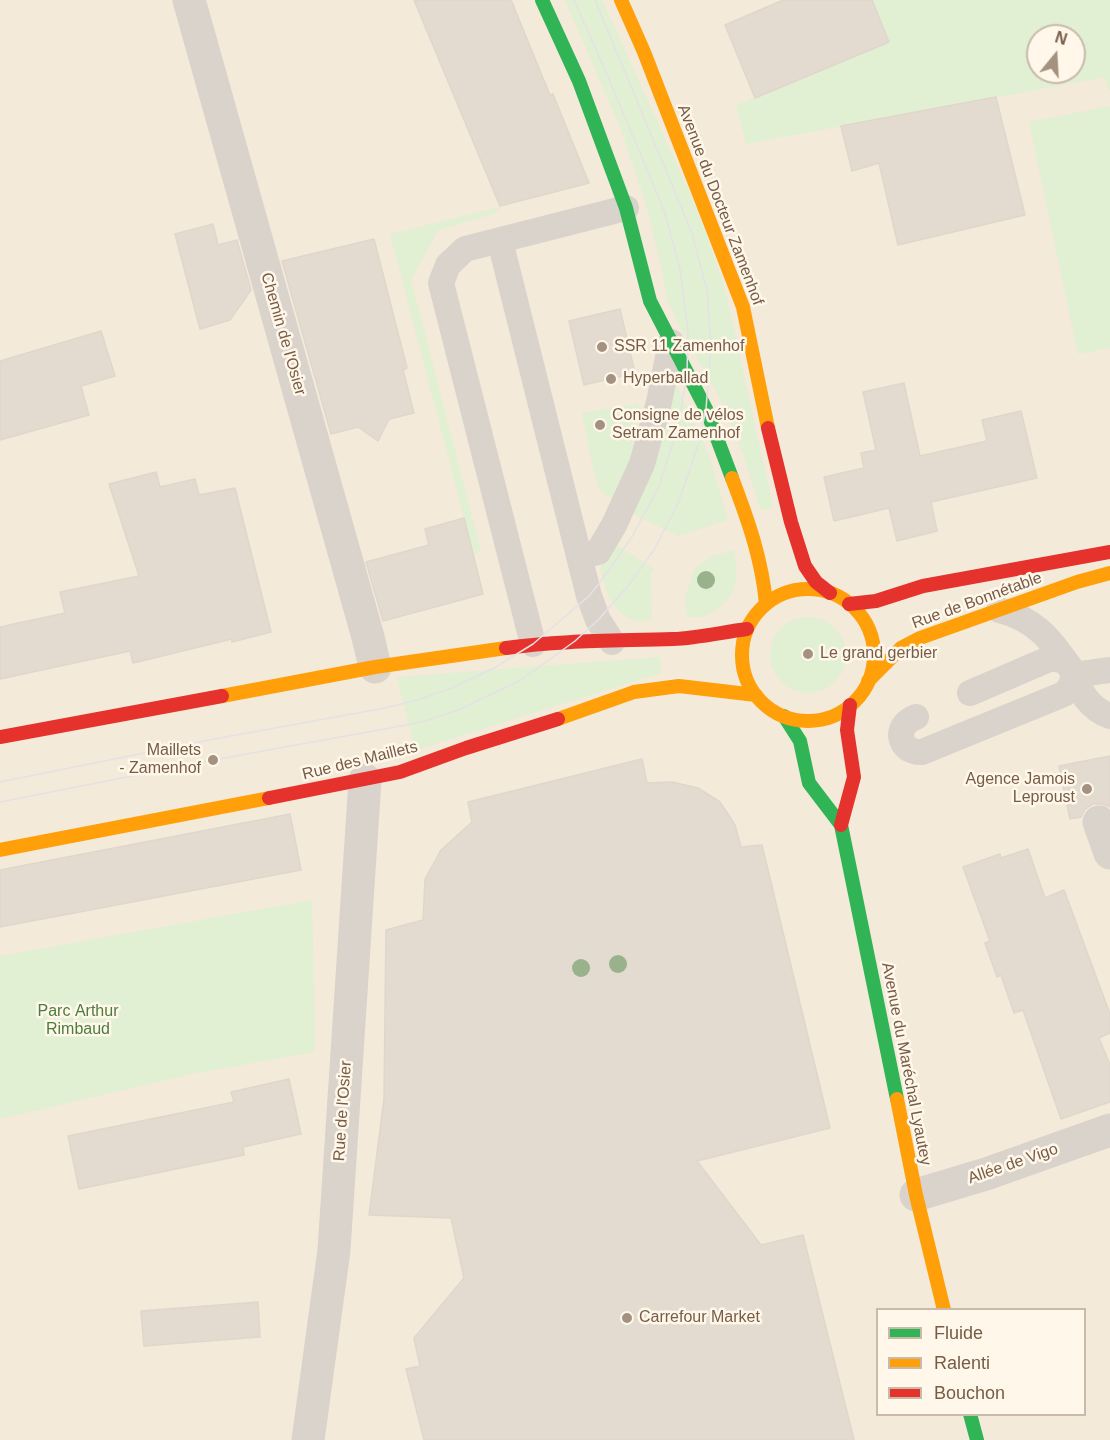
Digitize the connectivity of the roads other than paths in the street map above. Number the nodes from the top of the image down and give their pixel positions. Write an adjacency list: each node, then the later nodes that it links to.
1 (189, 0): 17 (street, Chemin de l'Osier)
2 (542, 0): 4 (main road)
3 (621, 0): 10 (main road, Avenue du Docteur Zamenhof)
4 (626, 208): 5 (lane); 6 (main road)
5 (500, 241): 8 (lane); 16 (lane)
6 (671, 342): 8 (lane); 11 (main road)
7 (1110, 552): 12 (main road, Rue de Bonnétable)
8 (579, 557): 15 (lane)
9 (1110, 573): 13 (main road, Rue de Bonnétable)
10 (830, 593): 11 (main road); 12 (main road)
11 (766, 604): 14 (main road)
12 (849, 604): 20 (main road)
13 (999, 610): 18 (lane); 20 (main road, Rue de Bonnétable)
14 (747, 629): 15 (main road); 23 (main road)
15 (612, 642): 16 (main road)
16 (533, 644): 17 (main road)
17 (375, 667): 28 (main road)
18 (1070, 668): 19 (lane); 21 (lane); 22 (lane); 26 (lane); 27 (lane)
19 (1110, 670)
20 (868, 681): 24 (main road)
21 (970, 693)
22 (1110, 693)
23 (756, 695): 25 (main road); 29 (main road, Rue des Maillets)
24 (850, 705): 25 (main road); 31 (main road, Avenue du Maréchal Lyautey)
25 (784, 716): 31 (main road, Avenue du Maréchal Lyautey)
26 (1110, 716)
27 (916, 717)
28 (0, 737)
29 (365, 780): 32 (main road, Rue des Maillets); 38 (street, Rue de l'Osier)
30 (1099, 822): 33 (street)
31 (841, 825): 35 (main road, Avenue du Maréchal Lyautey)
32 (0, 850)
33 (1110, 853)
34 (1110, 1130): 35 (street, Allée de Vigo)
35 (916, 1195): 36 (main road, Avenue du Maréchal Lyautey)
36 (944, 1308)
37 (971, 1416): 39 (main road)
38 (308, 1440)
39 (977, 1440)

